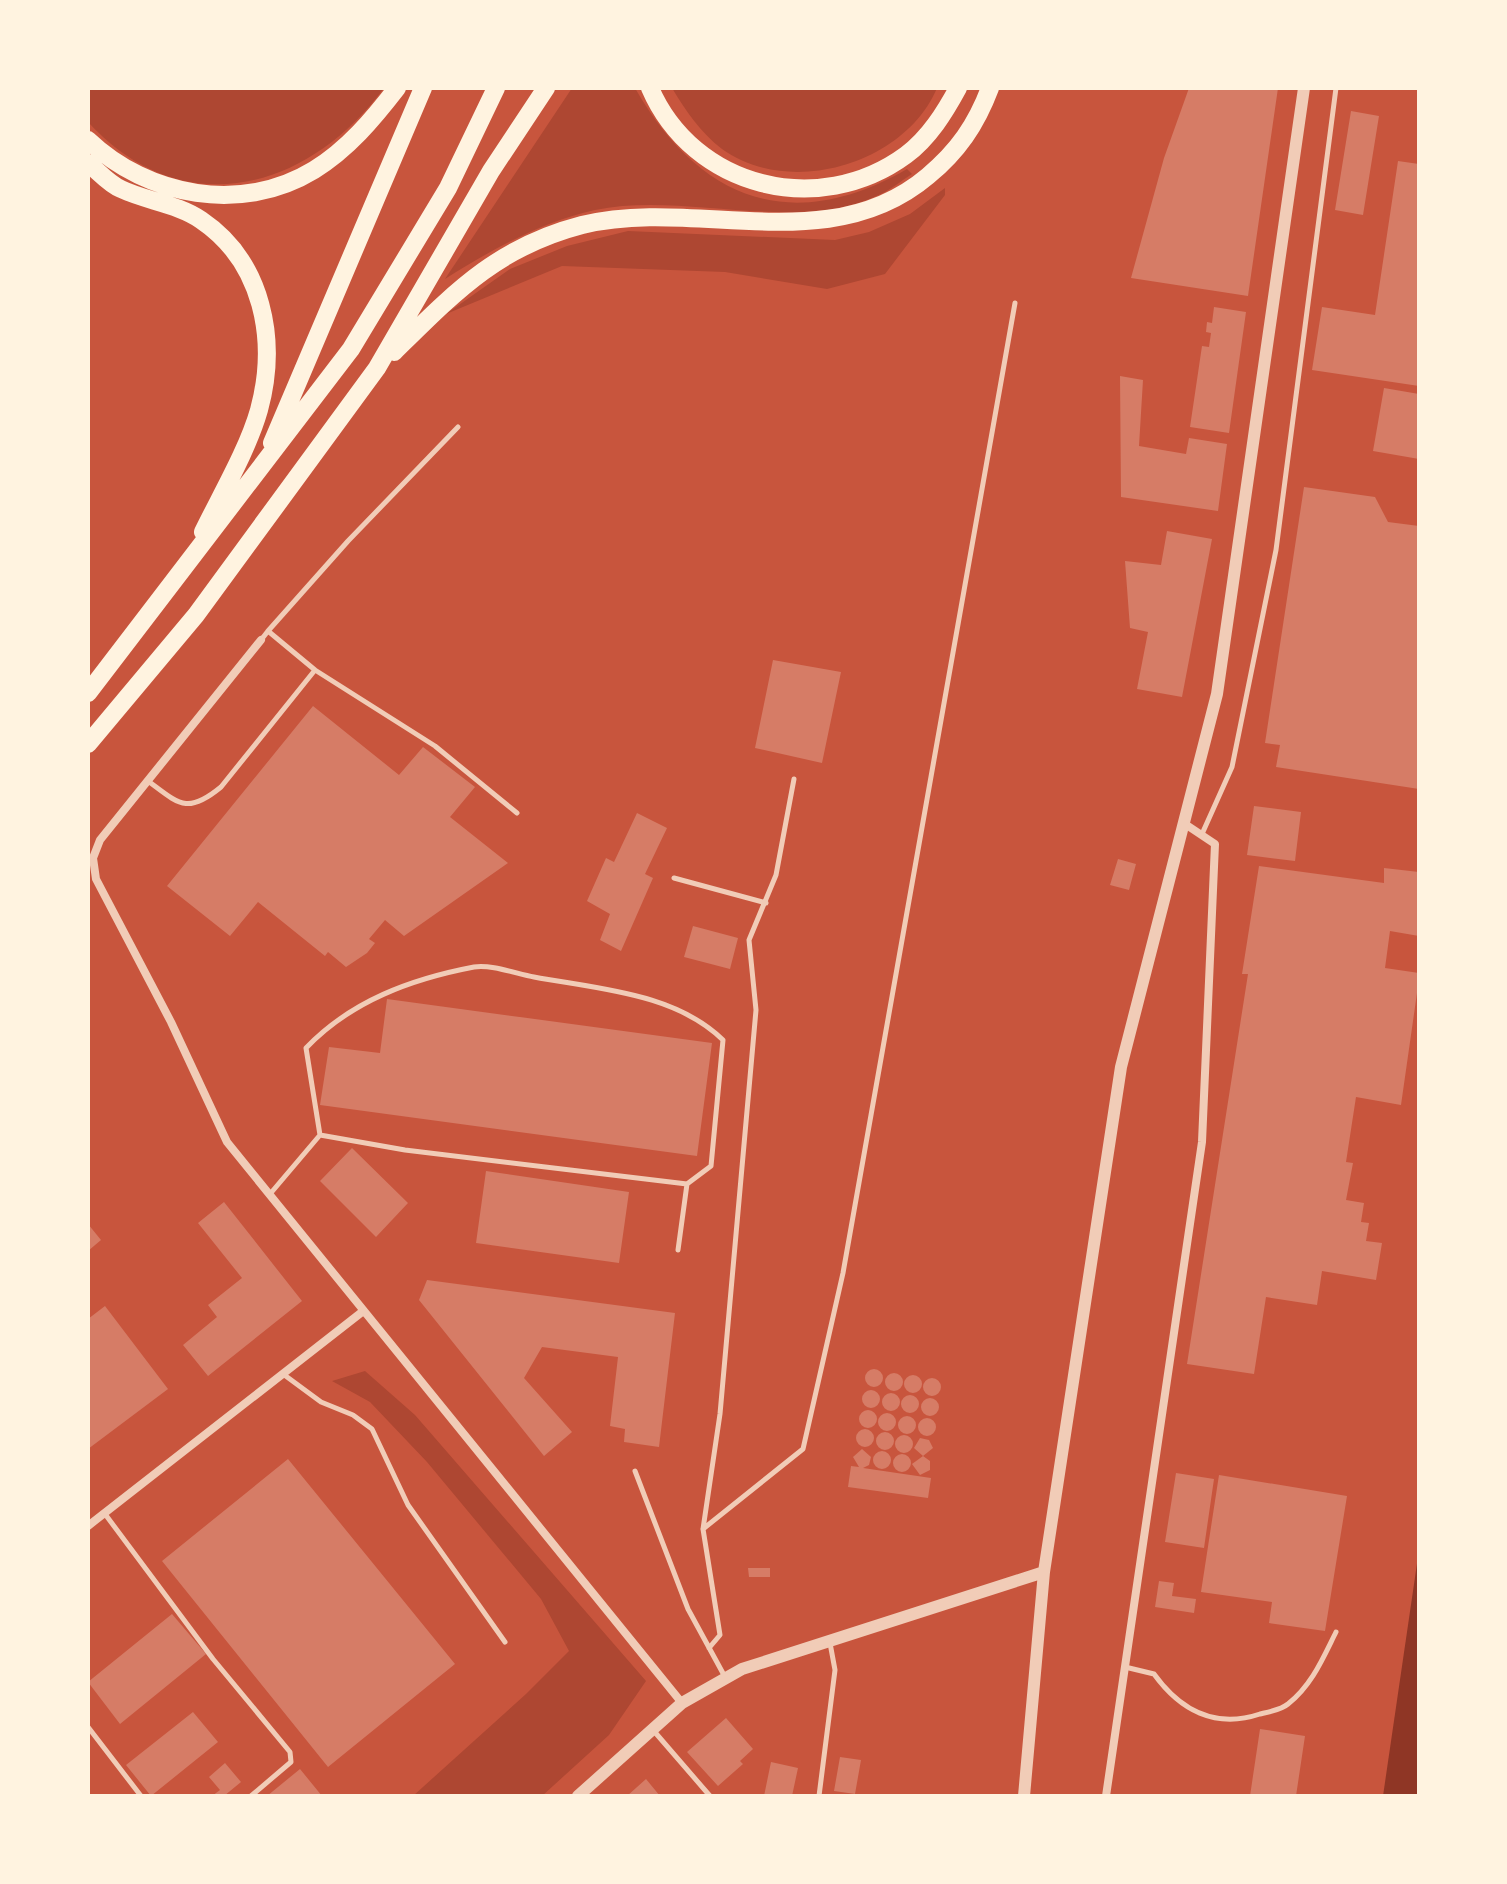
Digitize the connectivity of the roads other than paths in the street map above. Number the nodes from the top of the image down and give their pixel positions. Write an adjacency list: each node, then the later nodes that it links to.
1 (397, 88): 10 (highway)
2 (423, 88): 15 (highway)
3 (496, 88): 15 (highway)
4 (546, 88): 13 (highway)
5 (650, 88): 6 (highway)
6 (958, 88)
7 (990, 88): 13 (highway)
8 (1304, 88): 25 (street)
9 (1336, 88): 26 (lane)
10 (88, 140)
11 (88, 163): 16 (highway)
12 (1015, 303): 38 (lane)
13 (377, 368): 21 (highway)
14 (458, 427): 17 (lane)
15 (260, 471): 16 (highway)
16 (189, 564): 20 (highway)
17 (268, 631): 18 (lane); 19 (lane)
18 (261, 640): 23 (street)
19 (315, 670): 23 (lane); 24 (lane)
20 (88, 693)
21 (88, 744)
22 (794, 779): 28 (lane)
23 (148, 781): 31 (street)
24 (517, 813)
25 (1185, 824): 26 (street); 39 (street)
26 (1202, 835): 44 (street)
27 (674, 878): 28 (lane)
28 (766, 903): 38 (lane)
29 (320, 1135): 30 (lane); 30 (lane); 31 (lane)
30 (687, 1184): 32 (lane)
31 (269, 1195): 33 (street)
32 (678, 1250)
33 (362, 1312): 34 (street); 46 (street)
34 (283, 1374): 36 (street); 41 (lane)
35 (635, 1471): 43 (lane)
36 (104, 1513): 37 (street); 50 (lane)
37 (88, 1526)
38 (703, 1529): 43 (lane)
39 (1044, 1572): 42 (street); 54 (street)
40 (1336, 1632): 44 (lane)
41 (505, 1642)
42 (830, 1643): 45 (street); 53 (lane)
43 (709, 1648): 45 (lane)
44 (1124, 1667): 55 (street)
45 (726, 1678): 46 (street)
46 (682, 1703): 48 (street)
47 (88, 1727): 49 (lane)
48 (652, 1729): 51 (street); 52 (lane)
49 (141, 1796)
50 (251, 1796)
51 (578, 1796)
52 (710, 1796)
53 (819, 1796)
54 (1024, 1796)
55 (1106, 1796)

